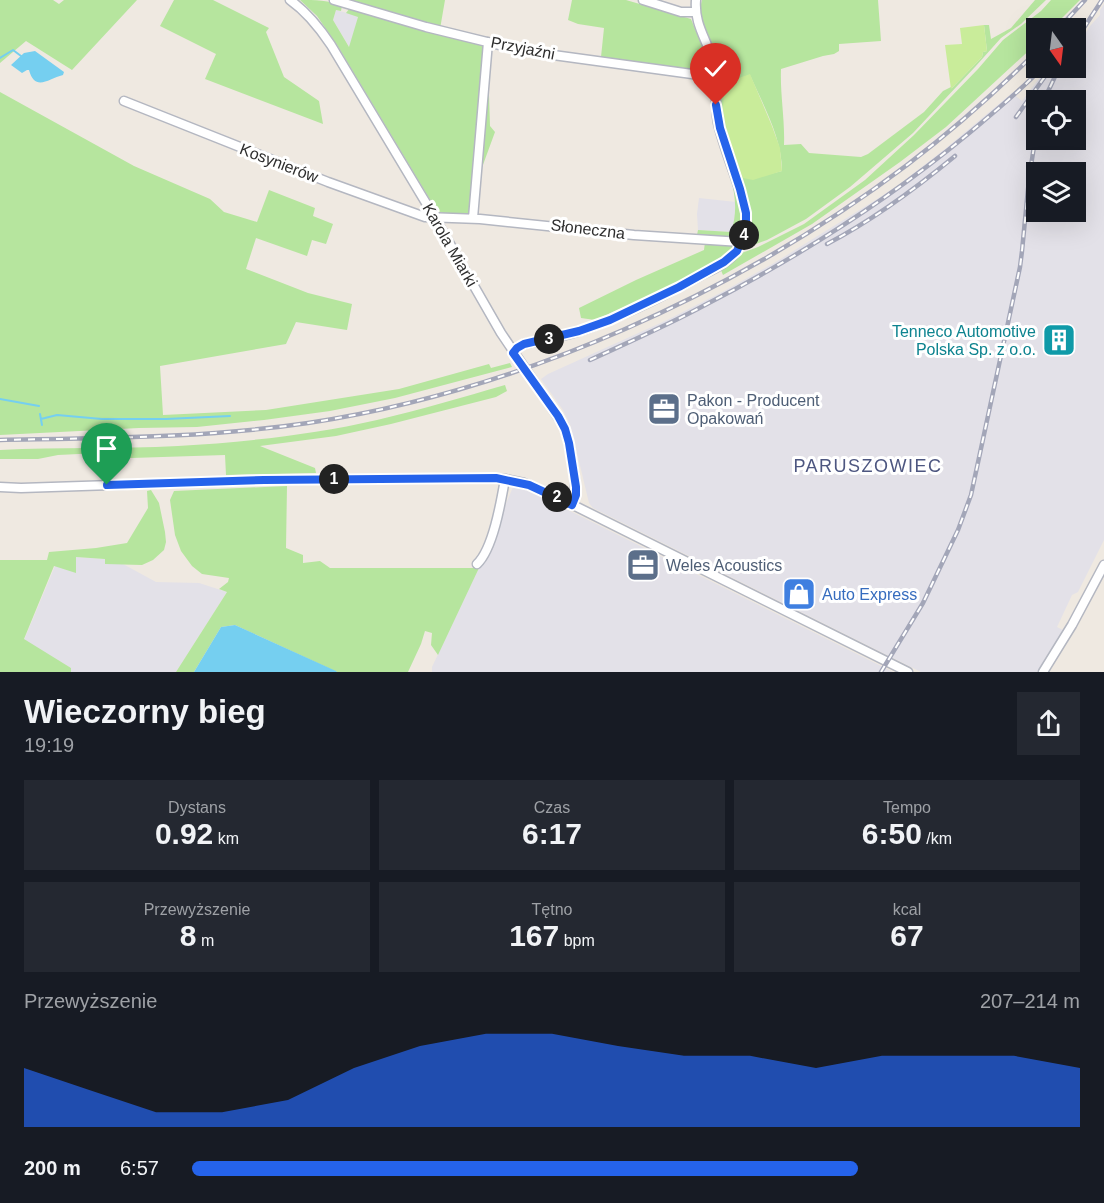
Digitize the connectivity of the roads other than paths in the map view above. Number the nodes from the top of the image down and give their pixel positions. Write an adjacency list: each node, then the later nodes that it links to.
1 (290, 0): 9 (street, Karola Miarki)
2 (334, 0): 6 (street, Przyjaźni)
3 (643, 0): 5 (street)
4 (696, 0): 5 (street)
5 (695, 12): 7 (street)
6 (488, 42): 7 (street, Przyjaźni); 10 (street)
7 (715, 78): 11 (street)
8 (124, 101): 9 (street, Kosynierów)
9 (435, 218): 10 (street, Słoneczna); 12 (street, Karola Miarki)
10 (473, 218): 11 (street, Słoneczna)
11 (740, 244): 12 (street)
12 (513, 353): 15 (street, Karola Miarki)
13 (505, 479): 14 (street); 15 (street); 16 (street)
14 (0, 488)
15 (572, 505): 18 (street)
16 (477, 564)
17 (1104, 565): 19 (street)
18 (908, 672)
19 (1042, 672)

